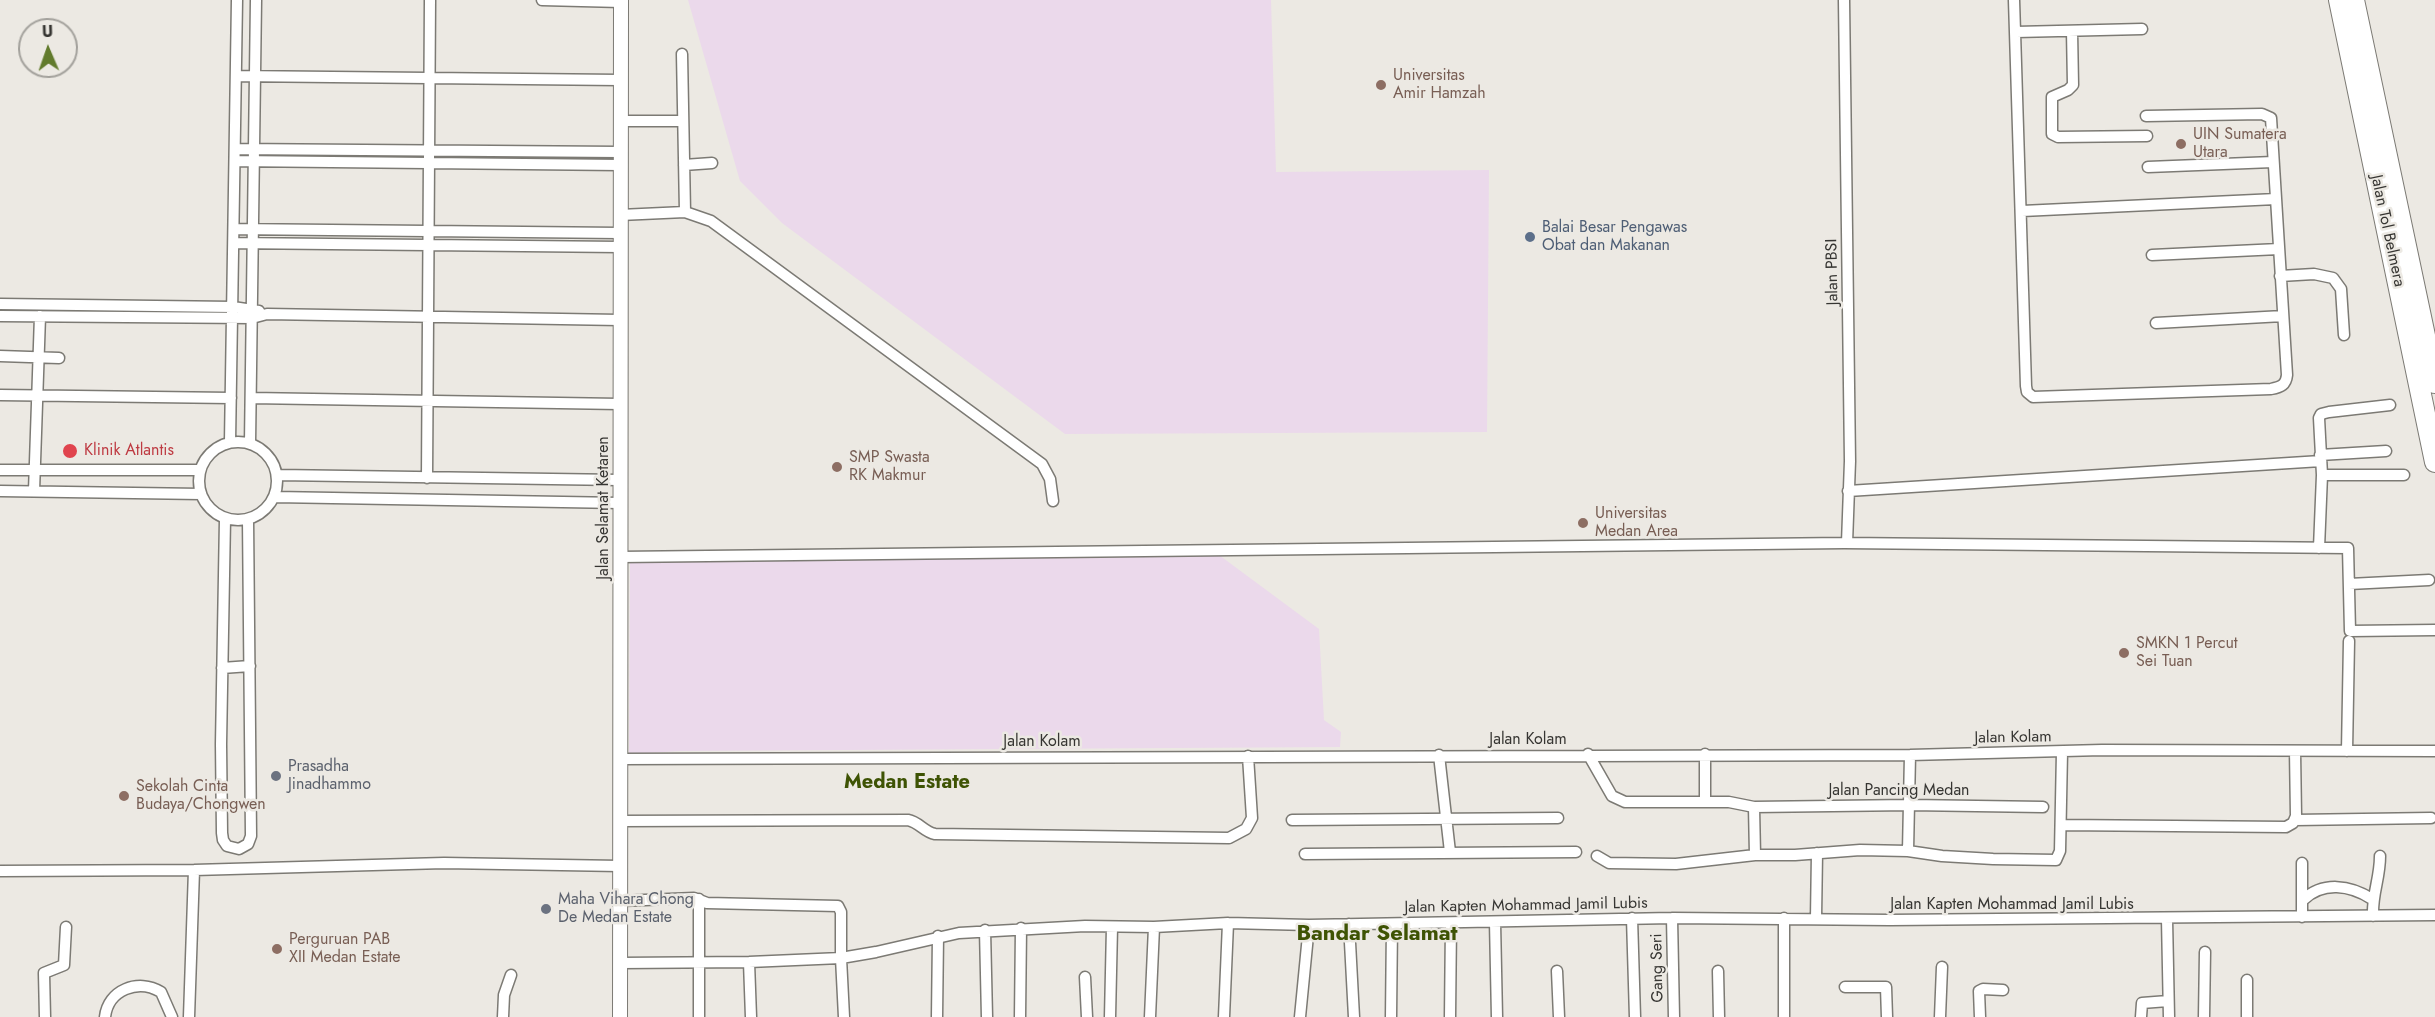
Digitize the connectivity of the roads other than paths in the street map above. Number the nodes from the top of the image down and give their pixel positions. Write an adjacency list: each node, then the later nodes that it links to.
1 (237, 0): 14 (street)
2 (256, 0): 15 (street)
3 (430, 0): 16 (street)
4 (542, 0): 9 (street)
5 (1844, 0): 99 (street, Jalan PBSI)
6 (2014, 0): 12 (street)
7 (2339, 0): 88 (highway, Jalan Tol Belmera)
8 (2354, 0): 76 (highway, Jalan Tol Belmera)
9 (621, 1): 17 (street, Jalan Selamat Ketaren)
10 (2142, 29): 11 (street)
11 (2072, 31): 12 (street); 21 (street)
12 (2016, 32): 34 (street)
13 (682, 54): 20 (street)
14 (236, 76): 15 (street); 22 (street)
15 (255, 76): 16 (street); 23 (street)
16 (430, 78): 17 (street); 24 (street)
17 (621, 80): 19 (street, Jalan Selamat Ketaren)
18 (2146, 116): 28 (street)
19 (621, 122): 20 (street); 25 (street, Jalan Selamat Ketaren)
20 (683, 122): 31 (street)
21 (2147, 136)
22 (235, 149): 23 (street); 26 (street)
23 (254, 149): 24 (street); 27 (street)
24 (429, 150): 25 (street); 29 (street)
25 (620, 159): 29 (street); 36 (street, Jalan Selamat Ketaren)
26 (235, 161): 27 (street); 37 (street)
27 (254, 162): 29 (street); 38 (street)
28 (2274, 162): 32 (street); 33 (street)
29 (429, 164): 43 (street)
30 (712, 164): 31 (street)
31 (684, 165): 35 (street)
32 (2148, 167)
33 (2276, 199): 34 (street); 60 (street)
34 (2022, 211): 68 (street)
35 (685, 212): 36 (street); 102 (street)
36 (620, 214): 48 (street, Jalan Selamat Ketaren)
37 (234, 229): 38 (street); 49 (street)
38 (253, 229): 39 (street); 50 (street)
39 (297, 230): 40 (street); 51 (street)
40 (332, 230): 41 (street); 52 (street)
41 (360, 230): 42 (street); 53 (street)
42 (386, 231): 43 (street); 54 (street)
43 (429, 231): 44 (street); 55 (street)
44 (475, 232): 45 (street); 56 (street)
45 (502, 232): 46 (street); 57 (street)
46 (530, 232): 47 (street); 58 (street)
47 (564, 233): 48 (street); 59 (street)
48 (620, 240): 59 (street); 70 (street, Jalan Selamat Ketaren)
49 (234, 243): 50 (street); 64 (street)
50 (253, 244): 51 (street); 65 (street)
51 (296, 244): 52 (street)
52 (332, 244): 53 (street)
53 (360, 244): 54 (street)
54 (386, 245): 55 (street)
55 (428, 245): 56 (street); 69 (street)
56 (475, 246): 57 (street)
57 (502, 246): 58 (street)
58 (530, 246): 59 (street)
59 (564, 247)
60 (2279, 249): 61 (street); 62 (street)
61 (2152, 255)
62 (2280, 276): 68 (street); 72 (street)
63 (0, 304): 64 (street)
64 (233, 313): 65 (street); 67 (street); 79 (street)
65 (252, 314): 69 (street); 80 (street)
66 (0, 316): 67 (street)
67 (40, 316): 74 (street)
68 (2283, 316): 71 (street)
69 (428, 317): 70 (street); 81 (street)
70 (620, 320): 82 (street, Jalan Selamat Ketaren)
71 (2156, 323)
72 (2344, 335)
73 (0, 357): 74 (street)
74 (40, 357): 75 (street); 78 (street)
75 (59, 358)
76 (2435, 383)
77 (0, 395): 78 (street)
78 (38, 396): 79 (street); 90 (street)
79 (231, 398): 84 (street)
80 (251, 398): 81 (street); 85 (street)
81 (427, 401): 82 (street); 95 (street)
82 (620, 404): 96 (street, Jalan Selamat Ketaren)
83 (2390, 405): 87 (street)
84 (230, 442): 85 (street); 91 (street)
85 (250, 443): 94 (street)
86 (2386, 450): 87 (street)
87 (2321, 458): 92 (street); 99 (street)
88 (2435, 462)
89 (0, 470): 90 (street)
90 (35, 470): 91 (street); 98 (street)
91 (200, 470): 100 (street)
92 (2322, 475): 93 (street); 107 (street)
93 (2404, 475)
94 (278, 476): 95 (street); 101 (street)
95 (427, 478): 96 (street)
96 (620, 480): 103 (street, Jalan Selamat Ketaren)
97 (0, 491): 98 (street)
98 (34, 491): 100 (street)
99 (1848, 491): 106 (street, Jalan PBSI)
100 (201, 494): 104 (street)
101 (275, 497): 103 (street); 105 (street)
102 (1053, 501)
103 (620, 503): 108 (street, Jalan Selamat Ketaren)
104 (225, 519): 105 (street); 114 (street)
105 (248, 519): 113 (street)
106 (1847, 543): 107 (street); 108 (street)
107 (2319, 548): 110 (street)
108 (620, 557): 124 (street, Jalan Selamat Ketaren)
109 (2429, 580): 110 (street)
110 (2349, 584): 111 (street)
111 (2435, 630)
112 (2349, 641): 116 (street)
113 (250, 666): 114 (street); 114 (street)
114 (222, 668)
115 (2295, 751): 116 (street, Jalan Kolam); 118 (street, Jalan Kolam); 133 (street)
116 (2347, 751): 117 (street, Jalan Kolam)
117 (2435, 751)
118 (2062, 752): 122 (street, Jalan Kolam); 135 (street)
119 (1588, 754): 120 (street, Jalan Kolam); 121 (street, Jalan Kolam); 125 (street, Jalan Pancing Medan)
120 (1705, 754): 122 (street, Jalan Kolam); 125 (street)
121 (1439, 755): 123 (street, Jalan Kolam); 131 (street)
122 (1910, 755): 126 (street)
123 (1248, 756): 124 (street, Jalan Kolam); 134 (street)
124 (620, 759): 134 (street, Jalan Selamat Ketaren)
125 (1705, 801): 127 (street, Jalan Pancing Medan)
126 (1910, 805): 127 (street, Jalan Pancing Medan); 128 (street, Jalan Pancing Medan); 136 (street)
127 (1754, 807): 141 (street)
128 (2043, 807)
129 (1558, 818): 131 (street)
130 (2431, 818): 133 (street)
131 (1447, 819): 132 (street); 137 (street)
132 (1292, 820)
133 (2295, 820): 135 (street)
134 (620, 821): 145 (street, Jalan Selamat Ketaren)
135 (2061, 825): 136 (street)
136 (1908, 851): 139 (street)
137 (1450, 852): 138 (street); 140 (street)
138 (1576, 852)
139 (1817, 853): 141 (street); 158 (street)
140 (1305, 855)
141 (1755, 855): 142 (street)
142 (1596, 856)
143 (2380, 856): 149 (street)
144 (2302, 862): 150 (street)
145 (620, 866): 146 (street); 151 (street, Jalan Selamat Ketaren)
146 (194, 870): 147 (street); 189 (street)
147 (0, 871)
148 (699, 899): 151 (street); 173 (street); 174 (street)
149 (2372, 899): 150 (street); 153 (street)
150 (2303, 900): 154 (street)
151 (620, 901): 176 (street, Jalan Selamat Ketaren)
152 (2435, 915): 153 (street, Jalan Kapten Mohammad Jamil Lubis)
153 (2373, 916): 154 (street, Jalan Kapten Mohammad Jamil Lubis)
154 (2302, 917): 159 (street, Jalan Kapten Mohammad Jamil Lubis)
155 (1632, 918): 156 (street, Jalan Kapten Mohammad Jamil Lubis); 160 (street, Jalan Kapten Mohammad Jamil Lubis); 208 (street)
156 (1672, 918): 157 (street, Jalan Kapten Mohammad Jamil Lubis); 209 (street, Gang Seri)
157 (1784, 918): 158 (street, Jalan Kapten Mohammad Jamil Lubis); 211 (street)
158 (1816, 918): 159 (street, Jalan Kapten Mohammad Jamil Lubis)
159 (2167, 919): 185 (street)
160 (1495, 922): 162 (street, Jalan Kapten Mohammad Jamil Lubis); 206 (street)
161 (1228, 923): 165 (street, Jalan Kapten Mohammad Jamil Lubis); 168 (street, Jalan Kapten Mohammad Jamil Lubis); 201 (street)
162 (1451, 923): 164 (street, Jalan Kapten Mohammad Jamil Lubis); 205 (street)
163 (1349, 924): 164 (street, Jalan Kapten Mohammad Jamil Lubis); 165 (street, Jalan Kapten Mohammad Jamil Lubis); 203 (street)
164 (1392, 924): 204 (street)
165 (1309, 925): 202 (street)
166 (66, 927): 186 (street)
167 (1112, 927): 168 (street, Jalan Kapten Mohammad Jamil Lubis); 169 (street, Jalan Kapten Mohammad Jamil Lubis); 199 (street)
168 (1154, 927): 200 (street)
169 (1021, 928): 170 (street, Jalan Kapten Mohammad Jamil Lubis); 197 (street)
170 (986, 930): 171 (street, Jalan Kapten Mohammad Jamil Lubis); 196 (street)
171 (938, 936): 173 (street, Jalan Kapten Mohammad Jamil Lubis); 195 (street)
172 (2205, 952): 217 (street)
173 (841, 958): 175 (street, Jalan Kapten Mohammad Jamil Lubis); 194 (street)
174 (698, 962): 175 (street, Jalan Kapten Mohammad Jamil Lubis); 176 (street, Jalan Kapten Mohammad Jamil Lubis); 192 (street)
175 (749, 962): 193 (street)
176 (620, 963): 191 (street, Jalan Selamat Ketaren)
177 (1942, 967): 213 (street)
178 (1718, 970): 210 (street)
179 (1557, 972): 207 (street)
180 (512, 975): 190 (street)
181 (1085, 977): 198 (street)
182 (2247, 980): 218 (street)
183 (1845, 987): 212 (street)
184 (2003, 990): 214 (street)
185 (2168, 1001): 215 (street); 216 (street)
186 (45, 1017)
187 (105, 1017): 188 (street)
188 (172, 1017)
189 (189, 1017)
190 (503, 1017)
191 (620, 1017)
192 (699, 1017)
193 (751, 1017)
194 (844, 1017)
195 (936, 1017)
196 (987, 1017)
197 (1020, 1017)
198 (1087, 1017)
199 (1110, 1017)
200 (1150, 1017)
201 (1224, 1017)
202 (1300, 1017)
203 (1354, 1017)
204 (1391, 1017)
205 (1450, 1017)
206 (1497, 1017)
207 (1559, 1017)
208 (1635, 1017)
209 (1674, 1017)
210 (1719, 1017)
211 (1784, 1017)
212 (1887, 1017)
213 (1940, 1017)
214 (1980, 1017)
215 (2141, 1017)
216 (2169, 1017)
217 (2204, 1017)
218 (2247, 1017)

